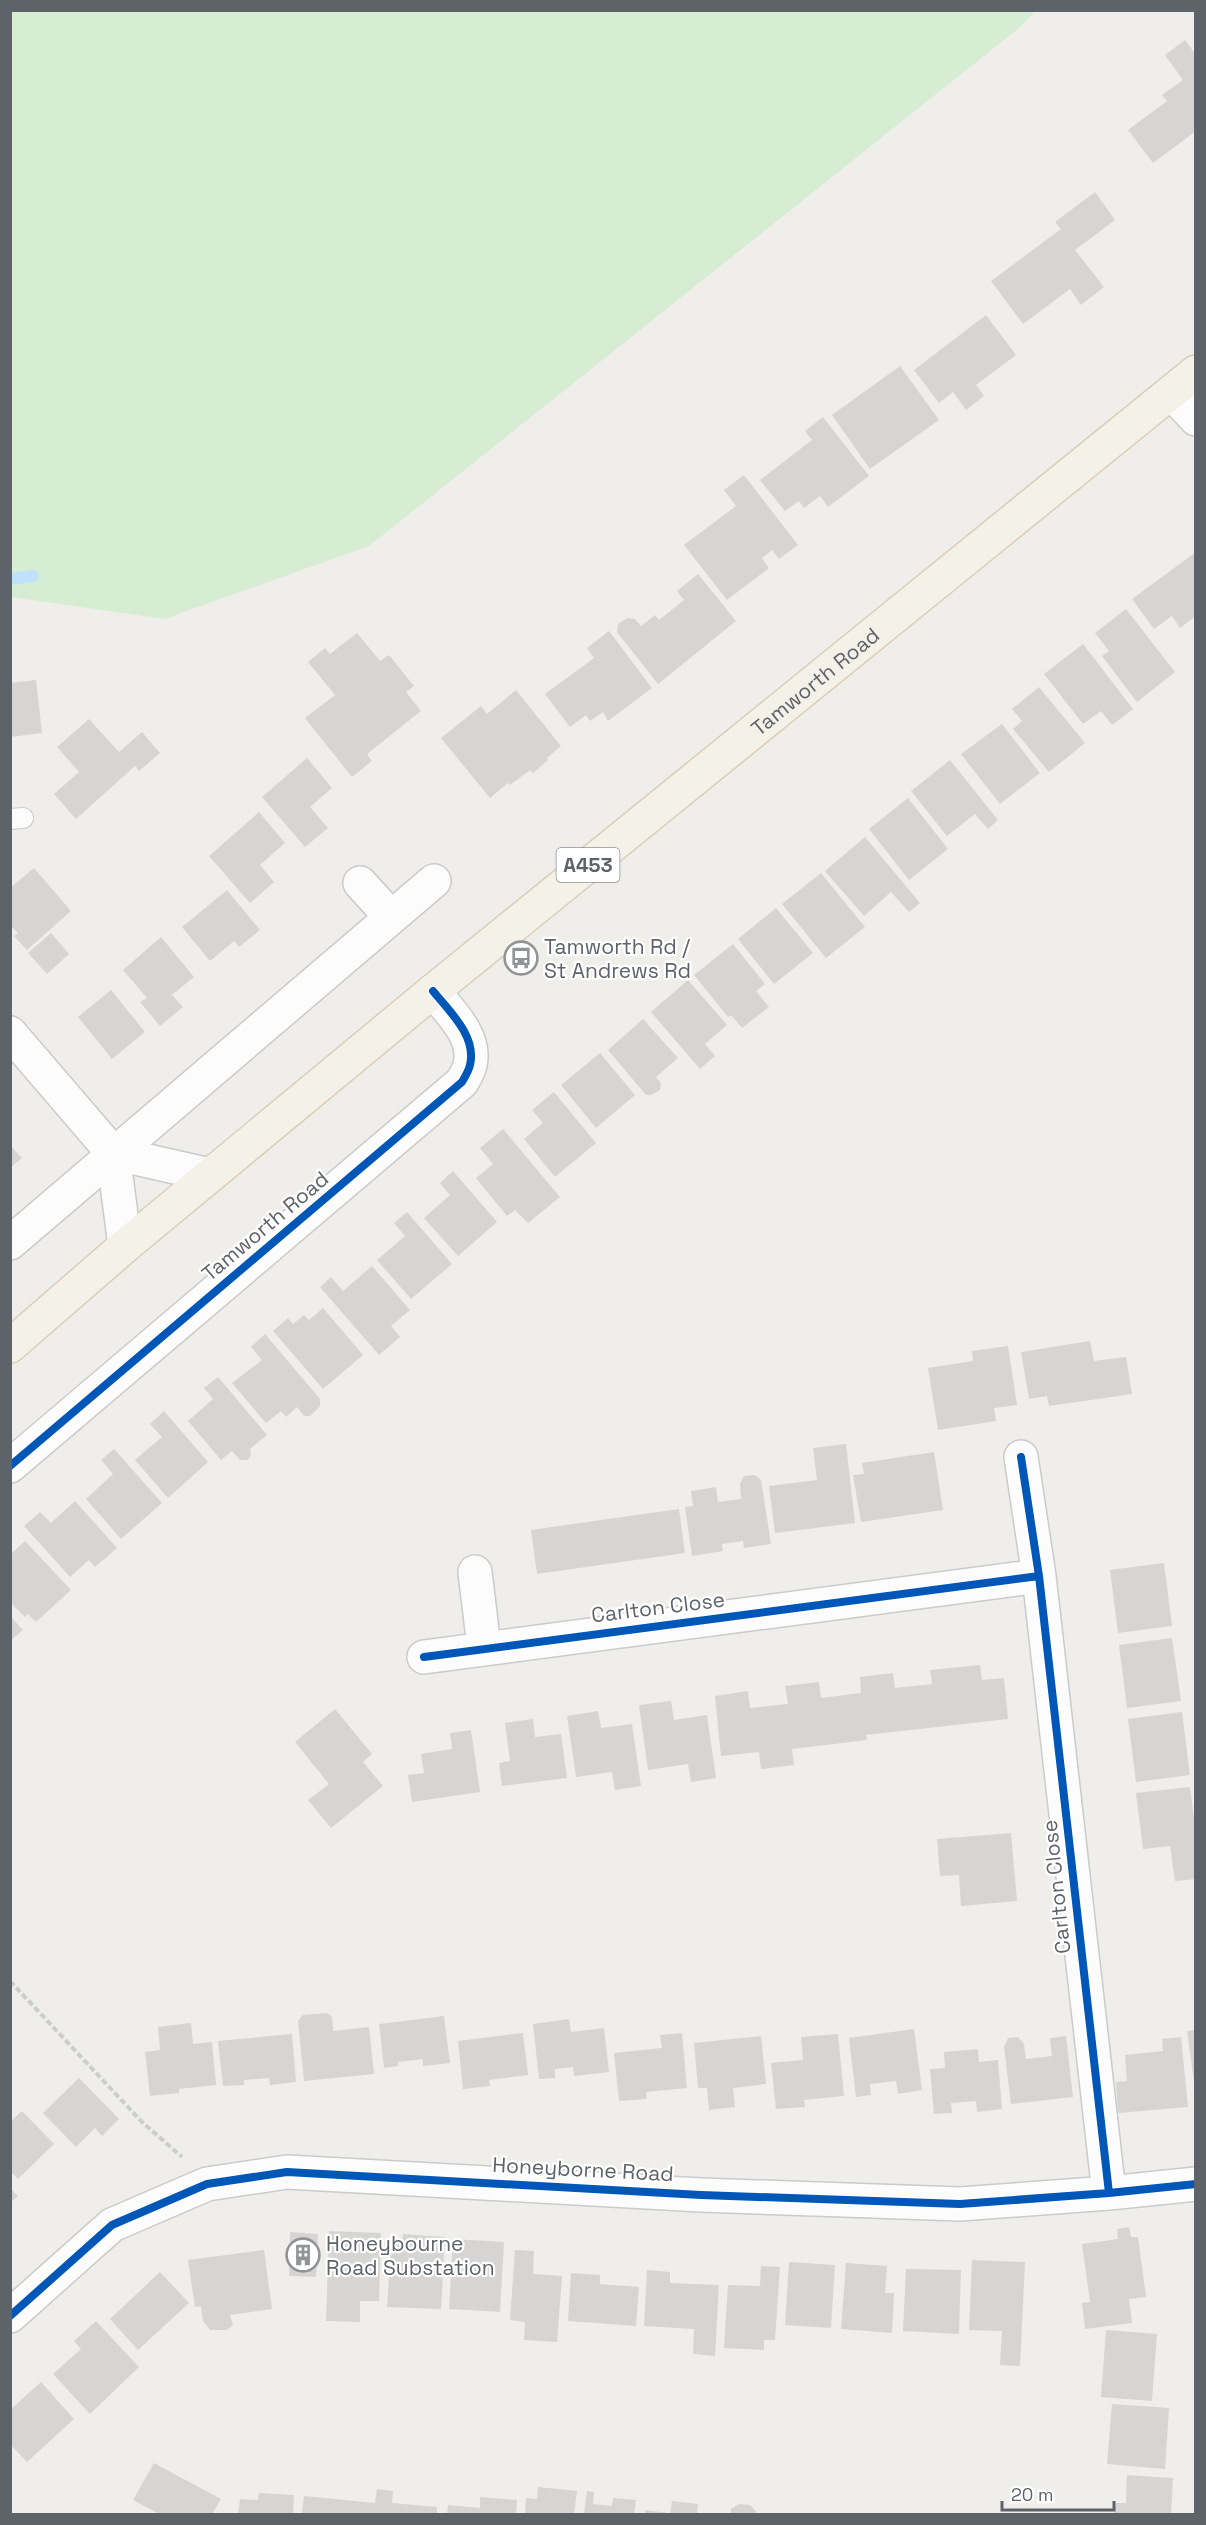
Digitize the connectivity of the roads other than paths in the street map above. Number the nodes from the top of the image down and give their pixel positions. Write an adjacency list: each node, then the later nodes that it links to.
1 (1184, 382): 2 (street); 6 (main road, Tamworth Road / A453)
2 (1196, 419)
3 (434, 880): 5 (street)
4 (360, 883): 5 (street)
5 (391, 917): 8 (street)
6 (433, 991): 9 (main road, Tamworth Road / A453); 14 (street, Tamworth Road)
7 (10, 1033): 8 (street)
8 (114, 1153): 9 (street); 10 (street); 11 (street)
9 (210, 1175): 11 (main road, Tamworth Road / A453)
10 (10, 1243)
11 (125, 1246): 12 (main road, Tamworth Road / A453)
12 (10, 1346)
13 (1021, 1457): 16 (street, Carlton Close)
14 (10, 1466)
15 (475, 1572): 17 (street)
16 (1039, 1576): 17 (street, Carlton Close); 20 (street, Carlton Close)
17 (484, 1647): 18 (street, Carlton Close)
18 (424, 1657)
19 (1196, 2184): 20 (street, Honeyborne Road)
20 (1109, 2193): 21 (street, Honeyborne Road)
21 (10, 2316)

